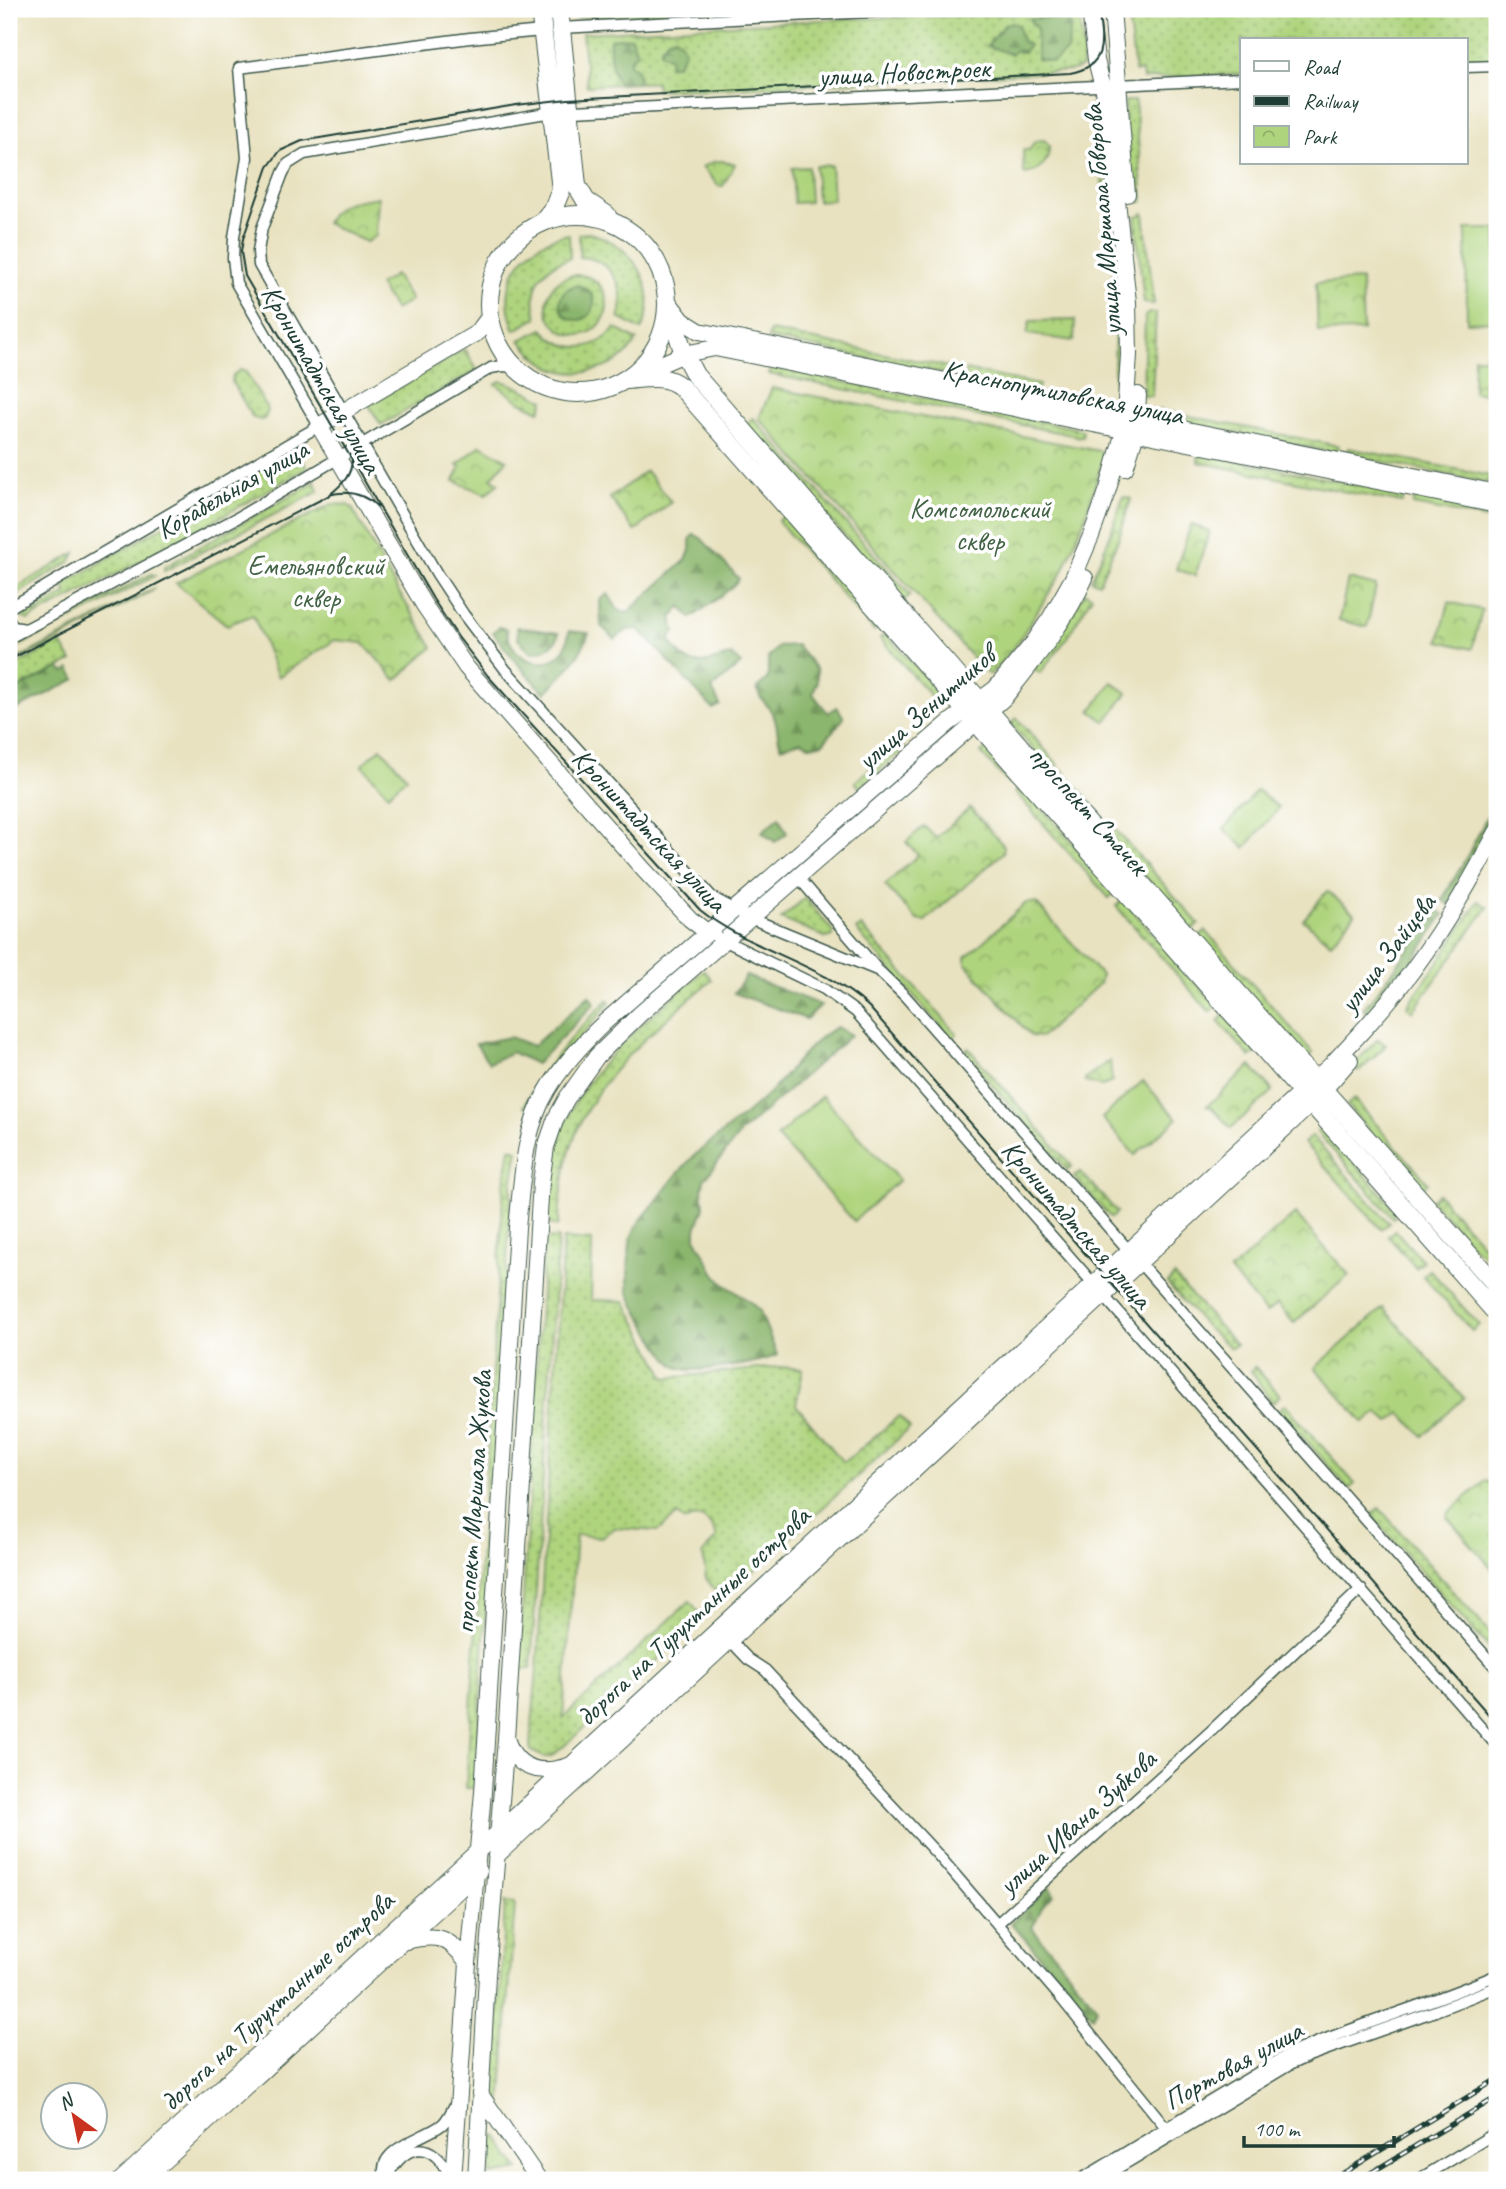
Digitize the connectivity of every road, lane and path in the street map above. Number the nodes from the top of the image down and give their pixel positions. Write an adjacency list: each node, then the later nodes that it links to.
1 (540, 9): 6 (main road)
2 (559, 9): 6 (main road)
3 (926, 9): 6 (street)
4 (1090, 9): 10 (main road, улица Маршала Говорова)
5 (1112, 9): 10 (main road, улица Маршала Говорова)
6 (552, 30): 11 (main road); 21 (street, Кронштадтская улица)
7 (1497, 66): 8 (street)
8 (1468, 67)
9 (1240, 79): 10 (street, улица Новостроек)
10 (1110, 85): 11 (street, улица Новостроек); 20 (main road, улица Маршала Говорова)
11 (560, 112): 12 (main road); 13 (main road); 19 (street, Кронштадтская улица)
12 (540, 224): 13 (main road); 15 (main road)
13 (618, 224): 14 (main road)
14 (667, 300): 16 (main road, проспект Стачек); 18 (main road); 20 (main road, Краснопутиловская улица)
15 (490, 316): 17 (main road); 19 (main road, Корабельная улица)
16 (684, 354): 18 (main road, Краснопутиловская улица); 20 (main road, Краснопутиловская улица); 30 (main road, проспект Стачек)
17 (516, 367): 18 (main road); 22 (street, Корабельная улица)
18 (624, 380): 30 (main road, проспект Стачек)
19 (344, 412): 21 (main road, Корабельная улица); 22 (street, Кронштадтская улица)
20 (1131, 425): 24 (main road, Краснопутиловская улица); 25 (main road, Краснопутиловская улица); 30 (main road, улица Зенитчиков)
21 (319, 426): 23 (main road, Кронштадтская улица); 26 (street, Корабельная улица)
22 (363, 444): 23 (street, Корабельная улица); 34 (street, Кронштадтская улица)
23 (338, 459): 28 (street, Корабельная улица); 36 (main road, Кронштадтская улица)
24 (1497, 492)
25 (1497, 505)
26 (12, 606): 27 (street)
27 (9, 618): 28 (street)
28 (27, 629): 29 (street, Корабельная улица)
29 (9, 638)
30 (977, 711): 33 (main road, улица Зенитчиков); 34 (main road, улица Зенитчиков); 39 (main road, проспект Стачек)
31 (1497, 832): 39 (main road, улица Зайцева)
32 (1497, 855): 39 (main road, улица Зайцева)
33 (798, 877): 35 (main road, улица Зенитчиков); 38 (street)
34 (733, 910): 35 (street, Кронштадтская улица); 36 (main road, проспект Маршала Жукова)
35 (750, 918): 37 (main road, проспект Маршала Жукова); 38 (street, Кронштадтская улица)
36 (707, 932): 37 (street, Кронштадтская улица); 51 (main road, проспект Маршала Жукова)
37 (722, 941): 42 (street, Кронштадтская улица); 47 (main road, проспект Маршала Жукова)
38 (879, 971): 40 (street, Кронштадтская улица)
39 (1313, 1091): 40 (main road, дорога на Турухтанные острова); 41 (main road, проспект Стачек); 43 (main road, проспект Стачек)
40 (1134, 1256): 42 (main road, дорога на Турухтанные острова); 46 (street, Кронштадтская улица)
41 (1497, 1286)
42 (1099, 1289): 44 (street, Кронштадтская улица); 45 (main road, дорога на Турухтанные острова)
43 (1497, 1314)
44 (1361, 1589): 48 (street, Кронштадтская улица); 54 (street, улица Ивана Зубкова)
45 (724, 1634): 49 (main road, дорога на Турухтанные острова); 52 (main road, дорога на Турухтанные острова); 54 (street, улица Ивана Зубкова)
46 (1497, 1669)
47 (506, 1739): 49 (main road); 50 (main road, проспект Маршала Жукова)
48 (1497, 1746)
49 (571, 1765): 50 (main road, дорога на Турухтанные острова)
50 (500, 1830): 51 (main road, дорога на Турухтанные острова); 52 (main road, проспект Маршала Жукова)
51 (478, 1850): 53 (main road, проспект Маршала Жукова); 63 (main road, дорога на Турухтанные острова)
52 (498, 1854): 53 (main road, дорога на Турухтанные острова); 58 (main road, проспект Маршала Жукова)
53 (476, 1874): 55 (main road, дорога на Турухтанные острова); 56 (main road, проспект Маршала Жукова)
54 (998, 1924): 60 (street)
55 (404, 1941): 56 (main road); 64 (main road, дорога на Турухтанные острова)
56 (468, 1963): 59 (main road, проспект Маршала Жукова)
57 (1497, 1978): 60 (street, Портовая улица)
58 (480, 2094): 66 (main road, проспект Маршала Жукова); 67 (main road)
59 (459, 2097): 62 (street); 65 (main road, проспект Маршала Жукова)
60 (1170, 2131): 68 (street, Портовая улица); 69 (street, Портовая улица)
61 (1497, 2132): 70 (street)
62 (386, 2179): 65 (street)
63 (121, 2180)
64 (144, 2180)
65 (453, 2180)
66 (476, 2180)
67 (539, 2180)
68 (1080, 2180)
69 (1098, 2180)
70 (1418, 2180)

